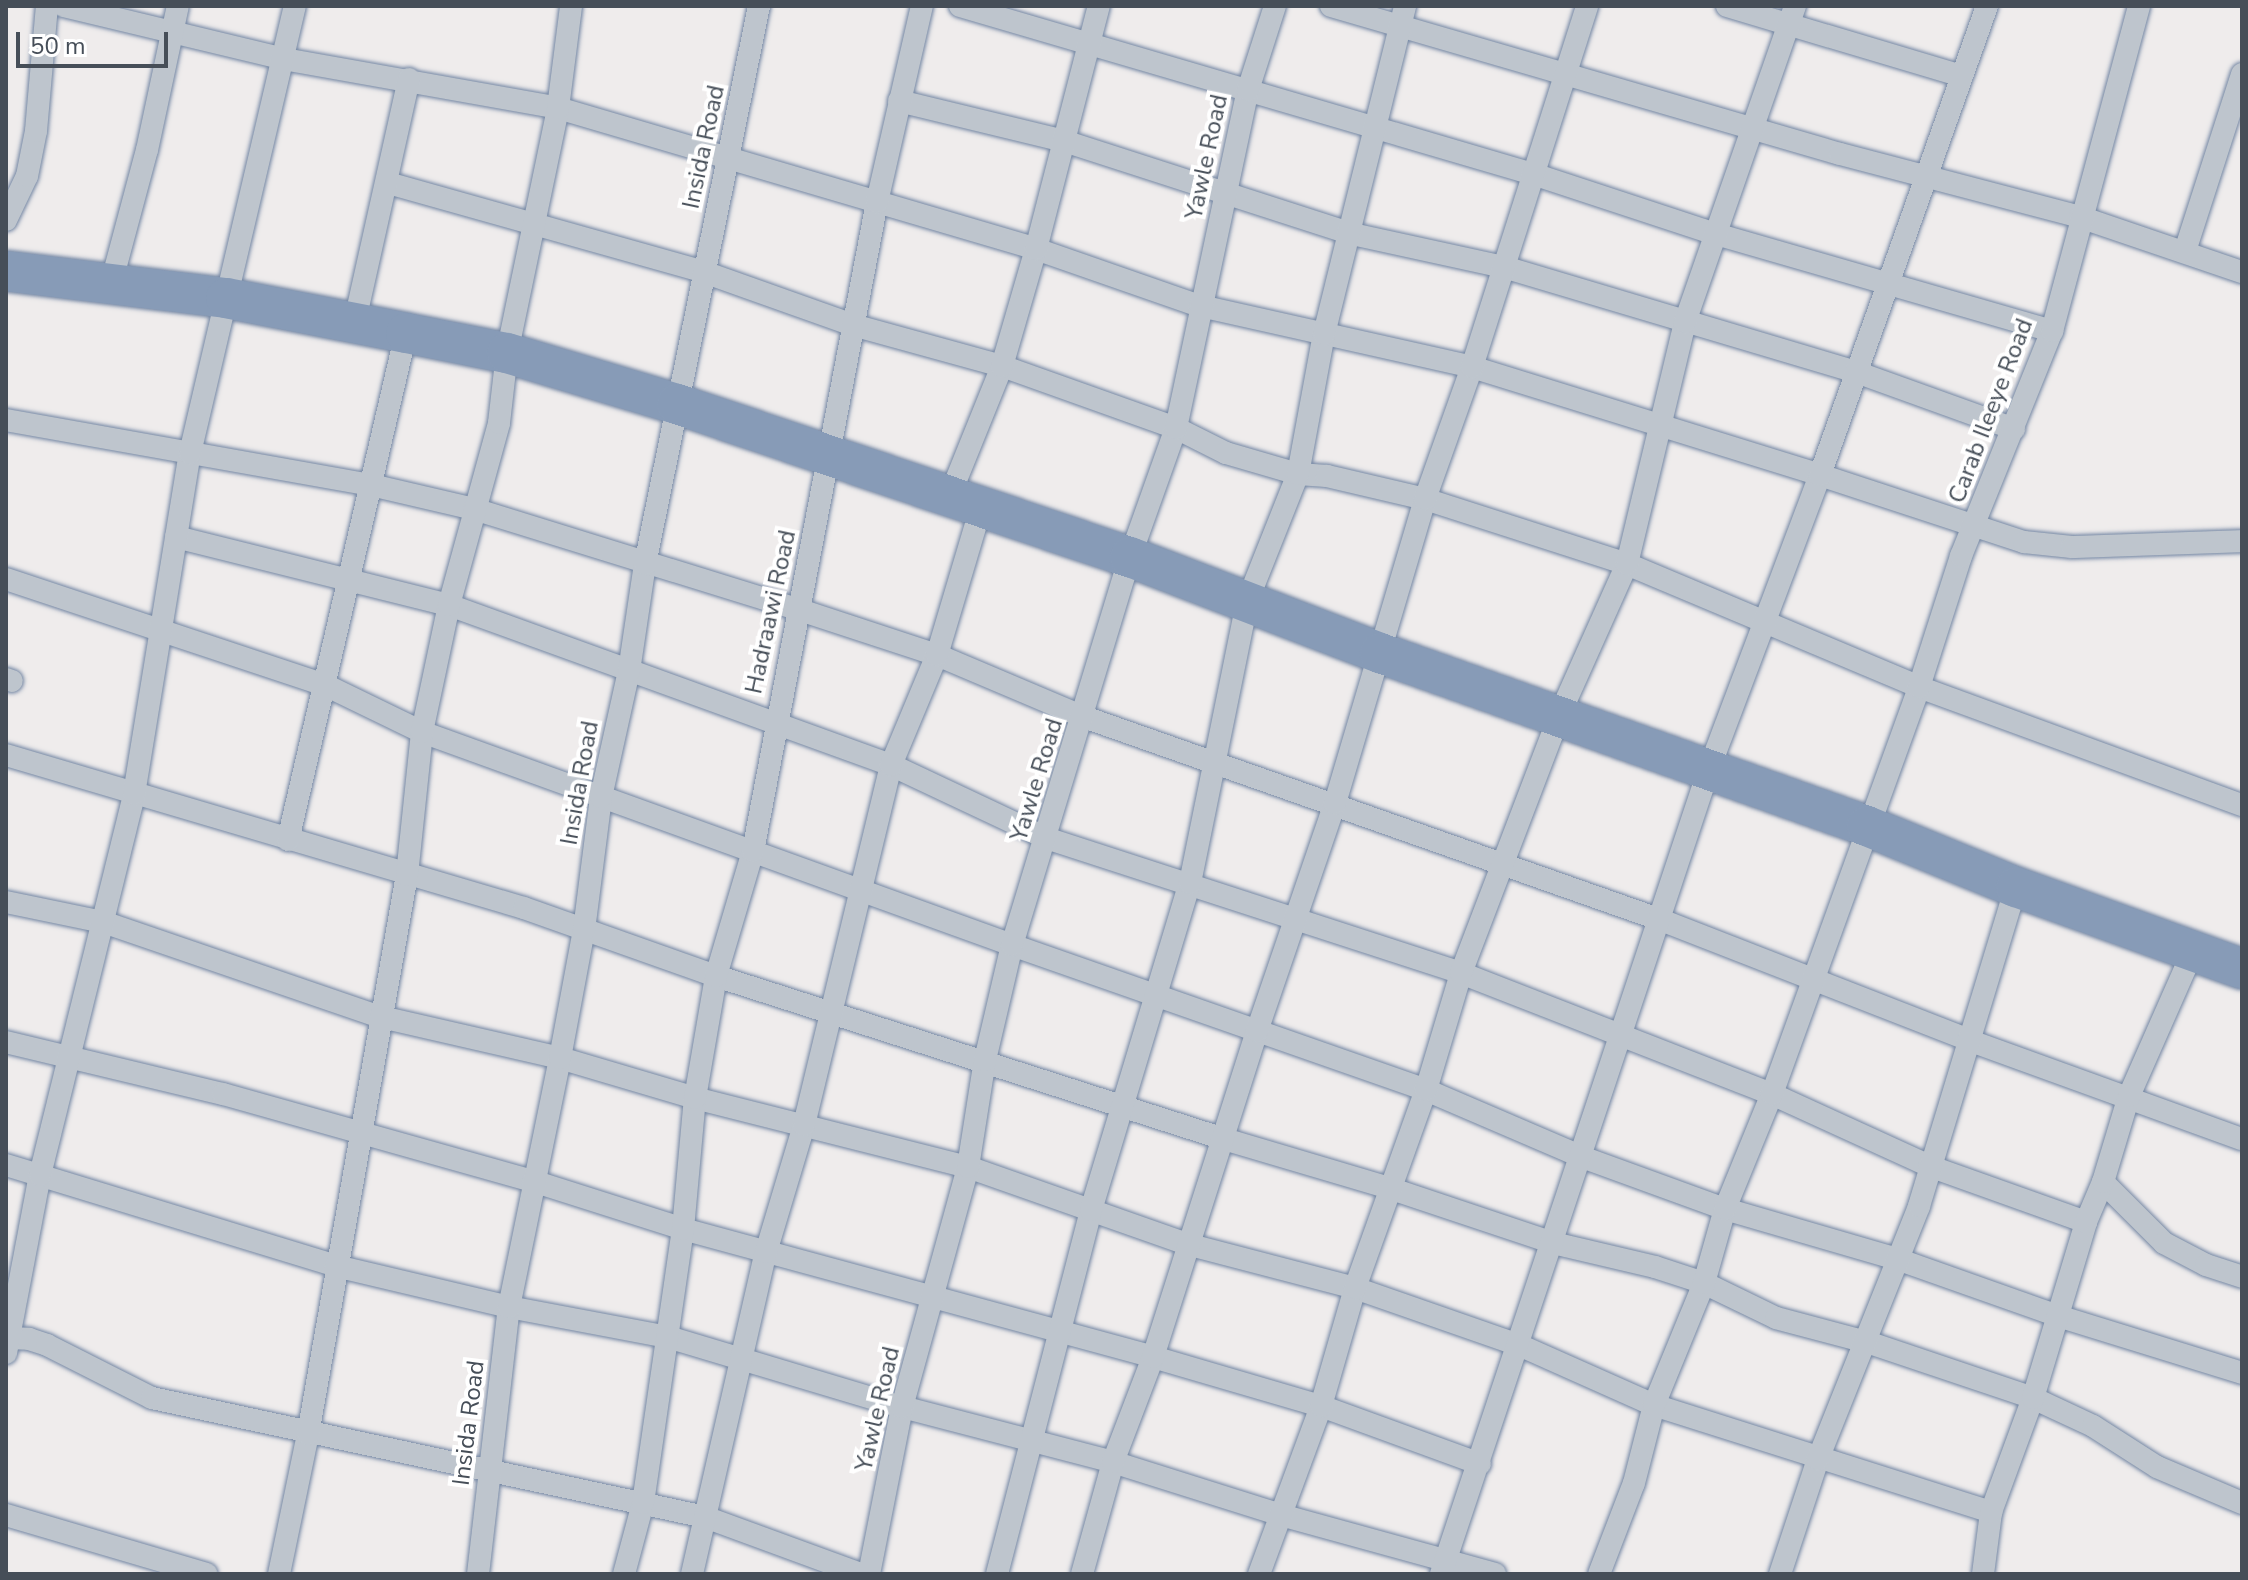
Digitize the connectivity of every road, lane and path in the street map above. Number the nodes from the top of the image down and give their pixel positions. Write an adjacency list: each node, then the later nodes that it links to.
1 (47, 6): 38 (street)
2 (64, 6): 18 (street)
3 (178, 6): 18 (street)
4 (295, 6): 20 (street)
5 (571, 6): 27 (street)
6 (759, 6): 31 (street, Insida Road)
7 (922, 6): 26 (street, Hadraawi Road)
8 (960, 6): 19 (street)
9 (1099, 6): 19 (street)
10 (1275, 6): 25 (street, Yawle Road)
11 (1331, 6): 16 (street)
12 (1587, 6): 21 (street)
13 (1727, 6): 17 (street)
14 (1987, 6): 23 (street)
15 (2139, 6): 37 (street, Carab Ileeye Road)
16 (1402, 16): 21 (street); 28 (street)
17 (1792, 16): 23 (street); 29 (street)
18 (172, 32): 20 (street); 48 (street)
19 (1089, 42): 25 (street); 30 (street)
20 (284, 59): 24 (street); 50 (street)
21 (1565, 73): 29 (street); 32 (street)
22 (2242, 74): 43 (street)
23 (1962, 76): 33 (street)
24 (409, 79): 27 (street); 34 (street)
25 (1248, 90): 28 (street); 35 (street, Yawle Road)
26 (899, 101): 30 (street); 36 (street, Hadraawi Road)
27 (558, 108): 31 (street); 39 (street)
28 (1374, 127): 32 (street); 40 (street)
29 (1753, 128): 33 (street); 41 (street)
30 (1064, 141): 35 (street); 42 (street)
31 (730, 157): 36 (street); 46 (street, Insida Road)
32 (1533, 174): 41 (street); 44 (street)
33 (1927, 175): 37 (street); 49 (street)
34 (388, 183): 39 (street); 53 (street)
35 (1227, 192): 40 (street); 51 (street, Yawle Road)
36 (877, 202): 42 (street); 54 (street, Hadraawi Road)
37 (2080, 217): 43 (street); 55 (street, Carab Ileeye Road)
38 (6, 220)
39 (534, 226): 46 (street); 58 (street)
40 (1348, 233): 44 (street); 57 (street)
41 (1716, 234): 49 (street); 52 (street)
42 (1036, 249): 51 (street); 59 (street)
43 (2185, 251): 47 (street)
44 (1504, 267): 52 (street); 60 (street)
45 (6, 271): 48 (highway)
46 (704, 272): 54 (street); 62 (street, Insida Road)
47 (2242, 272)
48 (111, 284): 50 (highway)
49 (1888, 284): 55 (street); 61 (street)
50 (226, 298): 53 (highway); 67 (street)
51 (1200, 306): 57 (street); 64 (street, Yawle Road)
52 (1685, 322): 61 (street); 65 (street)
53 (354, 325): 56 (highway)
54 (853, 325): 59 (street); 68 (street, Hadraawi Road)
55 (2052, 331): 66 (street, Carab Ileeye Road)
56 (406, 333): 58 (highway); 71 (street)
57 (1324, 334): 60 (street); 69 (street)
58 (507, 353): 62 (highway); 74 (street)
59 (1002, 366): 64 (street); 73 (street)
60 (1472, 367): 65 (street); 72 (street)
61 (1856, 372): 66 (street); 70 (street)
62 (677, 404): 68 (highway); 79 (street, Insida Road)
63 (6, 420): 67 (street)
64 (1176, 428): 69 (street); 78 (street, Yawle Road)
65 (1661, 428): 70 (street); 80 (street)
66 (2014, 429): 75 (street, Carab Ileeye Road)
67 (190, 453): 71 (street); 76 (street)
68 (831, 456): 73 (highway); 85 (street, Hadraawi Road)
69 (1298, 474): 72 (street); 83 (street)
70 (1820, 475): 75 (street); 86 (street)
71 (371, 485): 74 (street); 82 (street)
72 (1425, 499): 80 (street); 88 (street)
73 (966, 501): 78 (highway); 89 (street)
74 (474, 509): 79 (street); 84 (street)
75 (1975, 526): 77 (street); 92 (street, Carab Ileeye Road)
76 (176, 537): 82 (street); 87 (street)
77 (2242, 541)
78 (1130, 557): 83 (highway); 94 (street, Yawle Road)
79 (645, 564): 85 (street); 90 (street, Insida Road)
80 (1627, 564): 86 (street); 93 (street)
81 (6, 579): 87 (street)
82 (348, 582): 84 (street); 91 (street)
83 (1247, 602): 88 (highway); 98 (street)
84 (449, 605): 90 (street); 96 (street)
85 (797, 609): 89 (street); 95 (street, Hadraawi Road)
86 (1766, 620): 92 (street); 100 (street)
87 (161, 631): 91 (street); 101 (street)
88 (1380, 653): 93 (highway); 103 (street)
89 (937, 655): 94 (street); 99 (street)
90 (629, 671): 95 (street); 102 (street, Insida Road)
91 (325, 685): 96 (street); 107 (street)
92 (1919, 687): 104 (street); 105 (street, Carab Ileeye Road)
93 (1559, 716): 100 (highway); 109 (street)
94 (1084, 717): 98 (street); 106 (street, Yawle Road)
95 (775, 724): 99 (street); 108 (street, Hadraawi Road)
96 (422, 732): 102 (street); 110 (street)
97 (6, 755): 101 (street)
98 (1213, 761): 103 (street); 111 (street)
99 (891, 765): 106 (street); 113 (street)
100 (1709, 769): 105 (highway); 116 (street)
101 (134, 794): 107 (street); 117 (street)
102 (601, 797): 108 (street); 118 (street, Insida Road)
103 (1335, 803): 109 (street); 115 (street)
104 (2242, 805)
105 (1867, 826): 112 (highway); 124 (street, Carab Ileeye Road)
106 (1046, 838): 111 (street); 119 (street, Yawle Road)
107 (288, 840): 110 (street)
108 (753, 851): 113 (street); 123 (street, Hadraawi Road)
109 (1501, 865): 116 (street); 122 (street)
110 (407, 875): 118 (street); 127 (street)
111 (1190, 883): 115 (street); 125 (street)
112 (2016, 887): 120 (highway); 130 (street)
113 (860, 890): 119 (street); 126 (street)
114 (6, 902): 117 (street)
115 (1295, 919): 122 (street); 128 (street)
116 (1661, 920): 124 (street); 129 (street)
117 (103, 922): 127 (street); 133 (street)
118 (584, 930): 123 (street); 132 (street, Insida Road)
119 (1012, 945): 125 (street); 134 (street, Yawle Road)
120 (2193, 951): 121 (highway); 137 (street)
121 (2242, 969)
122 (1461, 973): 129 (street); 135 (street)
123 (716, 976): 126 (street); 138 (street, Hadraawi Road)
124 (1812, 977): 130 (street); 136 (street, Carab Ileeye Road)
125 (1154, 993): 128 (street); 139 (street)
126 (829, 1012): 134 (street); 140 (street)
127 (381, 1017): 132 (street); 141 (street)
128 (1257, 1031): 135 (street); 142 (street)
129 (1621, 1034): 136 (street); 144 (street)
130 (1968, 1040): 137 (street); 146 (street)
131 (6, 1042): 133 (street)
132 (560, 1058): 138 (street); 149 (street, Insida Road)
133 (70, 1059): 141 (street); 148 (street)
134 (985, 1060): 139 (street); 147 (street, Yawle Road)
135 (1426, 1090): 144 (street); 151 (street)
136 (1772, 1094): 146 (street); 152 (street, Carab Ileeye Road)
137 (2129, 1096): 143 (street); 150 (street)
138 (695, 1098): 140 (street); 155 (street, Hadraawi Road)
139 (1123, 1106): 142 (street); 153 (street)
140 (804, 1125): 147 (street); 158 (street)
141 (362, 1136): 149 (street); 160 (street)
142 (1224, 1139): 151 (street); 157 (street)
143 (2242, 1139)
144 (1582, 1157): 152 (street); 156 (street)
145 (6, 1165): 148 (street)
146 (1929, 1166): 154 (street); 159 (street)
147 (968, 1167): 153 (street); 164 (street, Yawle Road)
148 (40, 1175): 160 (street); 170 (street)
149 (533, 1181): 155 (street); 165 (street, Insida Road)
150 (2103, 1182): 154 (street); 161 (street)
151 (1389, 1188): 156 (street); 163 (street)
152 (1725, 1209): 159 (street); 162 (street, Carab Ileeye Road)
153 (1091, 1210): 157 (street); 167 (street)
154 (2086, 1222): 166 (street)
155 (683, 1229): 158 (street); 168 (street, Hadraawi Road)
156 (1553, 1243): 162 (street); 171 (street)
157 (1190, 1245): 163 (street); 173 (street)
158 (766, 1252): 164 (street); 172 (street)
159 (1900, 1260): 166 (street); 169 (street)
160 (336, 1266): 165 (street); 179 (street)
161 (2242, 1277)
162 (1704, 1283): 169 (street); 176 (street, Carab Ileeye Road)
163 (1355, 1288): 171 (street); 177 (street)
164 (933, 1297): 167 (street); 178 (street, Yawle Road)
165 (509, 1307): 168 (street); 184 (street, Insida Road)
166 (2058, 1316): 174 (street); 175 (street)
167 (1060, 1331): 173 (street); 180 (street)
168 (668, 1337): 172 (street); 185 (street, Hadraawi Road)
169 (1867, 1342): 175 (street); 181 (street)
170 (7, 1343): 179 (street)
171 (1519, 1345): 176 (street); 183 (street)
172 (742, 1357): 178 (street); 190 (street)
173 (1153, 1357): 177 (street); 182 (street)
174 (2242, 1373)
175 (2033, 1398): 186 (street); 187 (street)
176 (1654, 1405): 181 (street); 204 (street, Carab Ileeye Road)
177 (1321, 1406): 183 (street); 189 (street)
178 (902, 1407): 180 (street); 199 (street, Yawle Road)
179 (308, 1434): 184 (street); 194 (street)
180 (1031, 1440): 182 (street); 200 (street)
181 (1818, 1459): 187 (street); 205 (street)
182 (1113, 1462): 189 (street); 201 (street)
183 (1480, 1464): 191 (street)
184 (489, 1469): 185 (street); 195 (street, Insida Road)
185 (643, 1503): 190 (street); 196 (street, Hadraawi Road)
186 (2242, 1503)
187 (1991, 1512): 192 (street)
188 (6, 1515): 193 (street)
189 (1281, 1515): 191 (street); 202 (street)
190 (705, 1517): 197 (street); 198 (street)
191 (1443, 1566): 203 (street)
192 (1987, 1573)
193 (206, 1574)
194 (279, 1574)
195 (478, 1574)
196 (624, 1574)
197 (692, 1574)
198 (861, 1574)
199 (869, 1574)
200 (997, 1574)
201 (1082, 1574)
202 (1259, 1574)
203 (1495, 1574)
204 (1599, 1574)
205 (1780, 1574)

